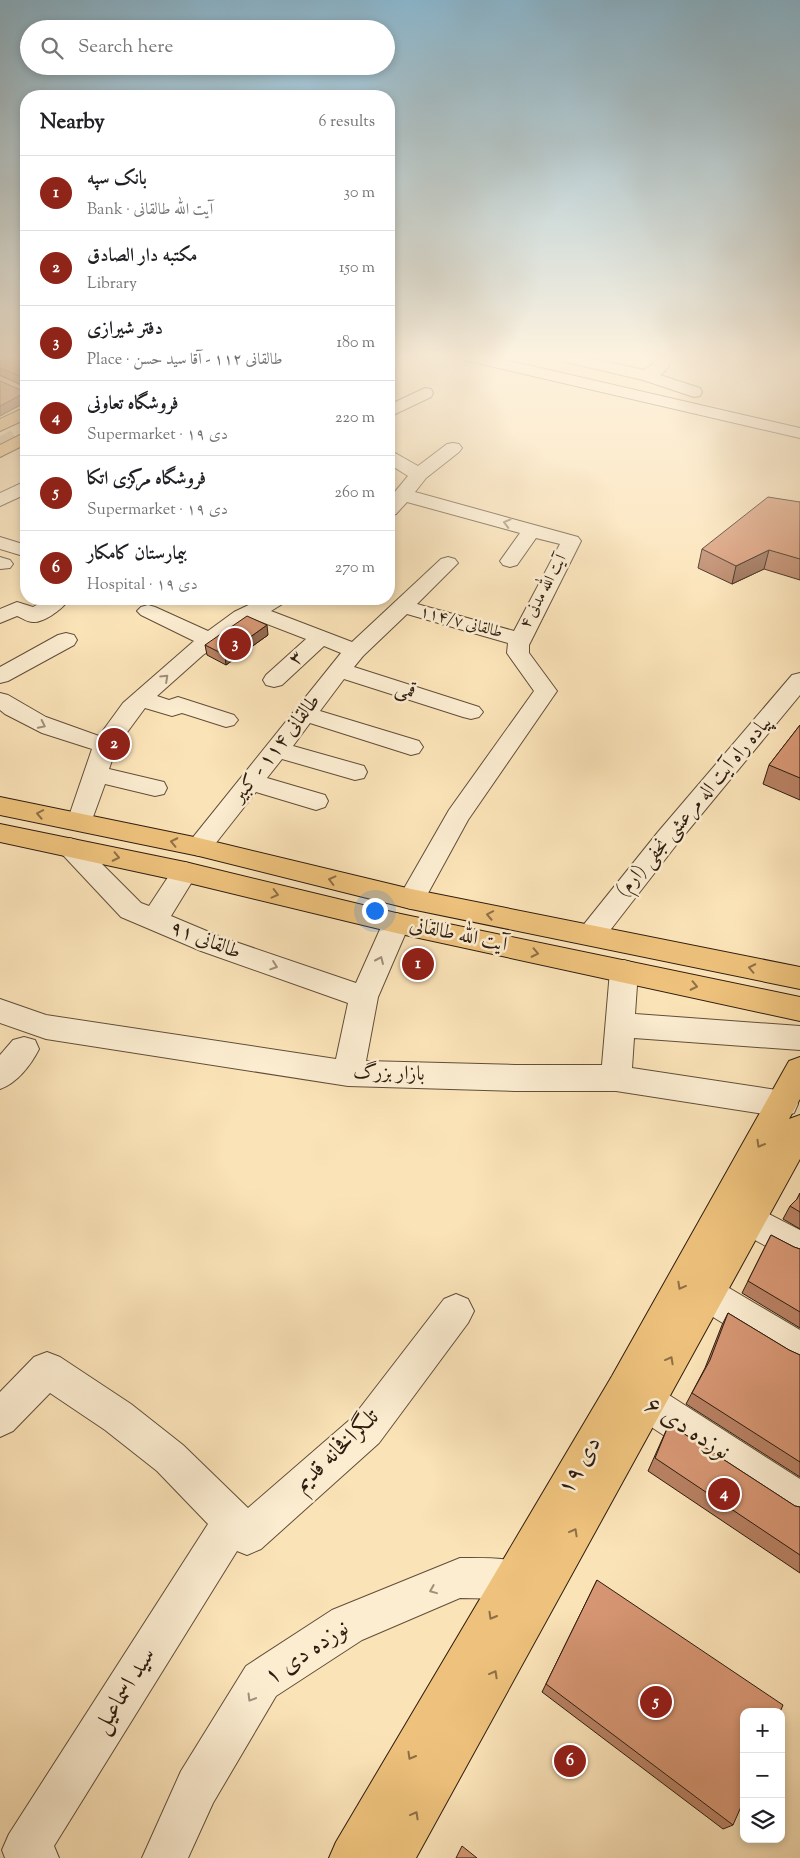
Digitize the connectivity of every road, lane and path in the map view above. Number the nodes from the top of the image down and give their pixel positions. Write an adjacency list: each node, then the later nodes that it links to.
1 (19, 442): 3 (main road)
2 (453, 448): 5 (street)
3 (0, 452)
4 (395, 460): 5 (street)
5 (419, 474): 6 (street)
6 (403, 495): 7 (street); 8 (street, one-way to 6)
7 (395, 504)
8 (532, 530): 11 (street); 22 (street, ۴ آیت الله مدنی)
9 (0, 543): 10 (street)
10 (20, 549)
11 (510, 561)
12 (448, 563): 15 (street, طالقانی ۱۱۴ - کبیر)
13 (51, 605): 18 (street)
14 (264, 605): 17 (street)
15 (402, 606): 22 (street, طالقانی ۱۱۴/۷); 23 (street, طالقانی ۱۱۴ - کبیر)
16 (148, 611): 21 (street)
17 (252, 611): 19 (street); 21 (street)
18 (0, 617)
19 (320, 638): 23 (street); 26 (street, ۳)
20 (66, 640): 25 (street)
21 (210, 640): 28 (street, one-way to 21)
22 (519, 642): 46 (street)
23 (355, 651): 24 (street, طالقانی ۱۱۴ - کبیر)
24 (340, 670): 30 (street, قمی); 31 (street, طالقانی ۱۱۴ - کبیر)
25 (0, 676)
26 (274, 680)
27 (800, 680): 49 (street, پیاده راه آیت اله مرعشی نجفی (ارم))
28 (142, 699): 32 (street); 33 (street)
29 (0, 700): 33 (street, one-way to 33)
30 (472, 712)
31 (305, 714): 34 (street); 35 (street, طالقانی ۱۱۴ - کبیر)
32 (226, 720)
33 (105, 745): 37 (street)
34 (411, 747)
35 (278, 749): 36 (street); 38 (street, طالقانی ۱۱۴ - کبیر)
36 (355, 772)
37 (96, 774): 39 (street); 43 (street)
38 (251, 782): 40 (street); 44 (street, طالقانی ۱۱۴ - کبیر)
39 (154, 788)
40 (316, 802)
41 (0, 806): 43 (main road, آیت الله طالقانی, one-way to 41)
42 (0, 833): 43 (main road, آیت الله طالقانی)
43 (75, 834): 44 (main road, آیت الله طالقانی, one-way to 43); 45 (main road, آیت الله طالقانی, one-way to 45); 47 (street, طالقانی ۹۱)
44 (199, 847): 46 (main road, آیت الله طالقانی, one-way to 44)
45 (185, 872): 47 (street); 48 (main road, آیت الله طالقانی, one-way to 48)
46 (411, 899): 49 (main road, آیت الله طالقانی, one-way to 46)
47 (154, 920): 52 (street, طالقانی ۹۱, one-way to 52)
48 (396, 923): 50 (main road, آیت الله طالقانی, one-way to 50); 52 (street, one-way to 48)
49 (591, 935): 51 (main road, آیت الله طالقانی, one-way to 49)
50 (624, 972): 53 (main road, آیت الله طالقانی, one-way to 53); 55 (street)
51 (800, 978)
52 (364, 997): 59 (street)
53 (799, 1009)
54 (0, 1011): 59 (street, بازار بزرگ)
55 (620, 1025): 56 (street); 61 (street)
56 (800, 1038)
57 (24, 1049): 60 (street)
58 (800, 1070): 62 (main road, ۱۹ دی)
59 (348, 1072): 61 (street, بازار بزرگ)
60 (0, 1076)
61 (616, 1078): 62 (street, بازار بزرگ)
62 (791, 1117): 63 (main road, ۱۹ دی)
63 (737, 1213): 64 (street); 65 (main road, ۱۹ دی); 68 (main road, ۱۹ دی, one-way to 68)
64 (800, 1247)
65 (707, 1294): 67 (street); 68 (main road, ۱۹ دی, one-way to 65)
66 (456, 1311): 71 (street, تلگرافخانه قدیم)
67 (796, 1348)
68 (636, 1396): 70 (street, نوزده دی ۶); 72 (main road, ۱۹ دی)
69 (0, 1418): 71 (street)
70 (800, 1502)
71 (240, 1529): 73 (street, سید اسماعیل)
72 (528, 1583): 74 (street, نوزده دی ۱, one-way to 74); 75 (main road, ۱۹ دی, one-way to 75); 76 (main road, ۱۹ دی, one-way to 72)
73 (36, 1858)
74 (165, 1858)
75 (352, 1858)
76 (391, 1858)

